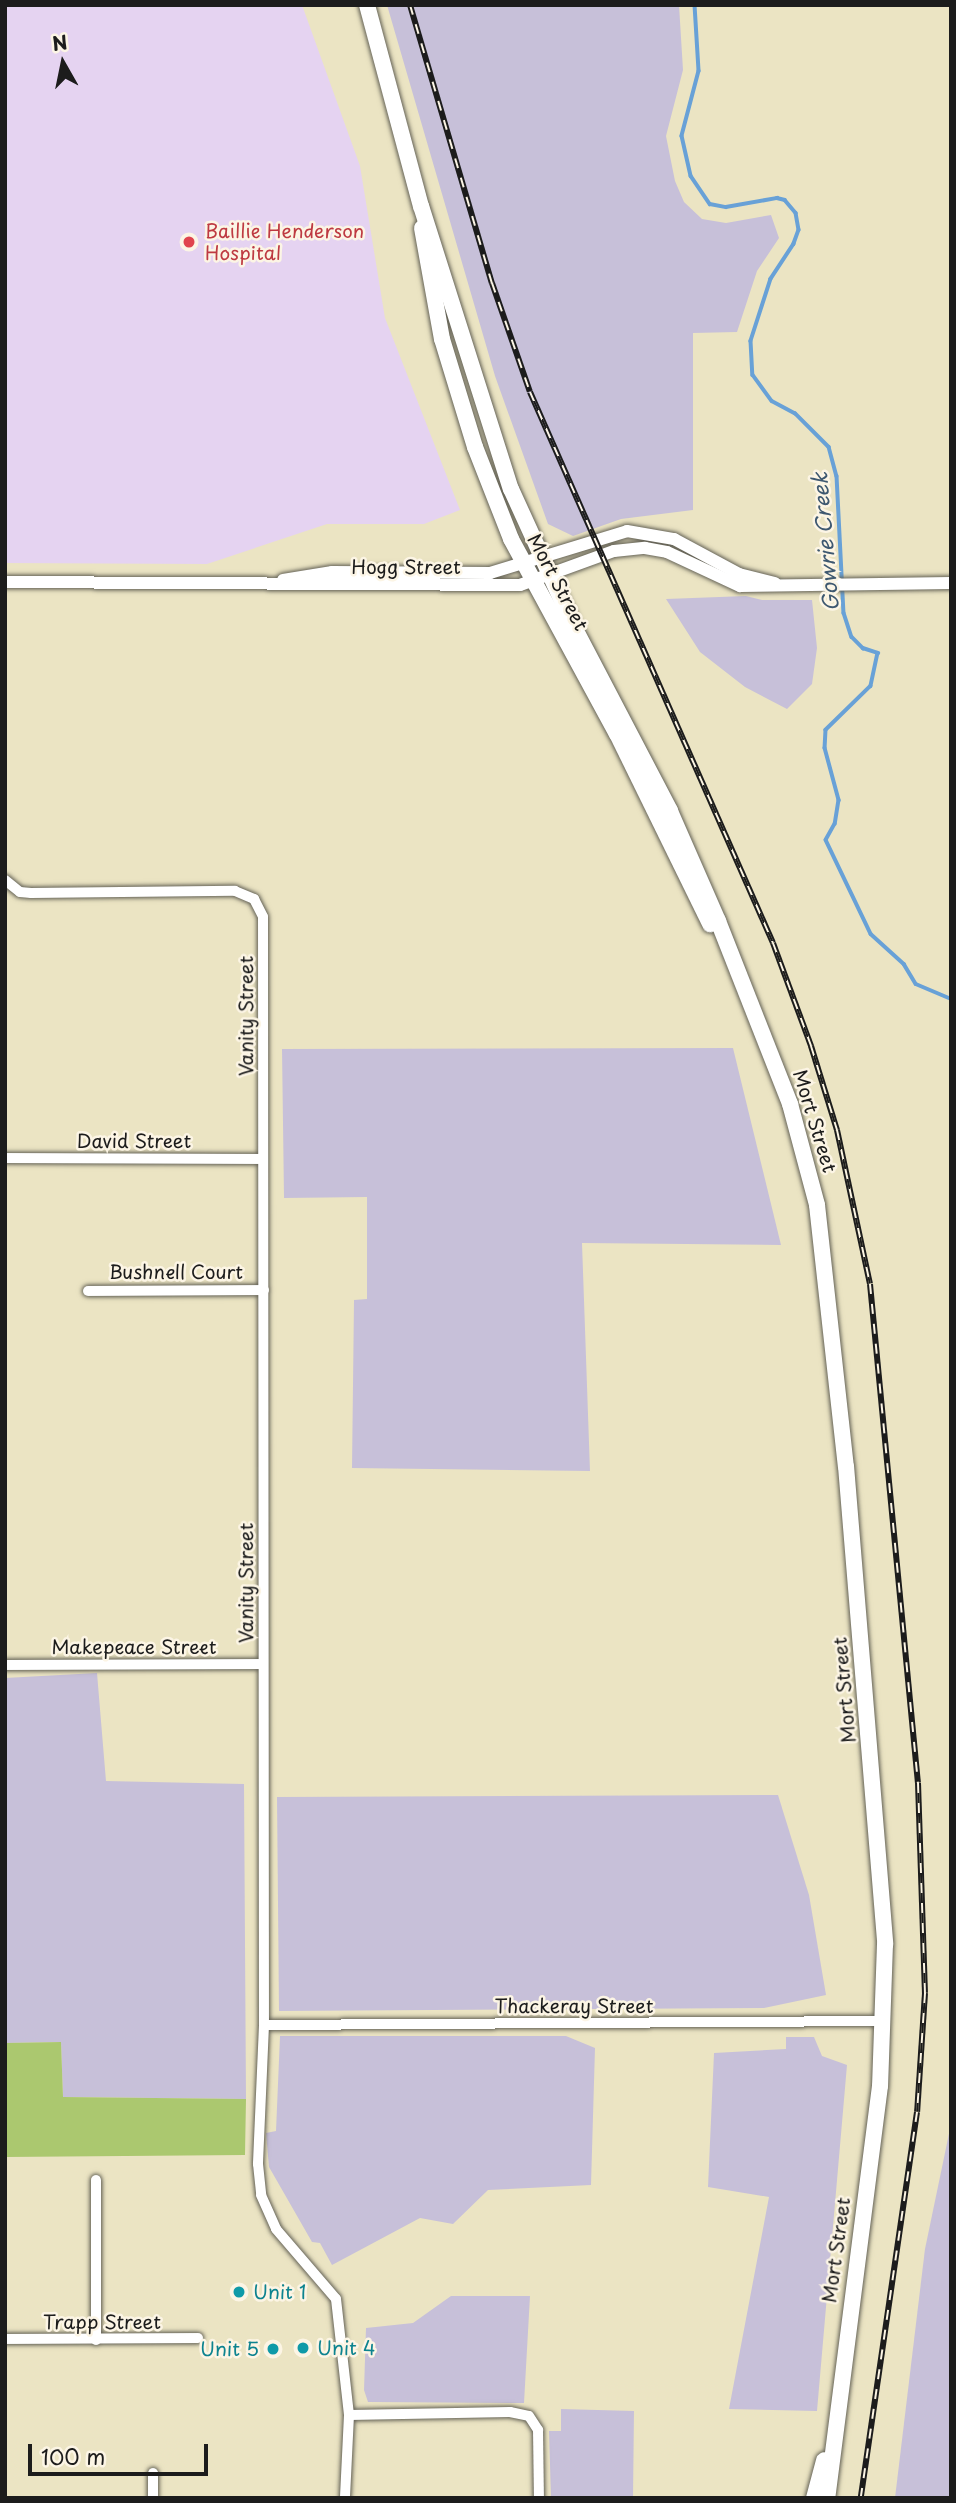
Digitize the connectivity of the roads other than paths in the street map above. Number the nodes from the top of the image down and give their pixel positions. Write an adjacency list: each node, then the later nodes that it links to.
1 (367, 5): 2 (main road, Mort Street)
2 (532, 560): 3 (main road, Mort Street); 5 (street, Hogg Street); 7 (street, Hogg Street)
3 (542, 579): 5 (street, Hogg Street); 7 (street, Hogg Street); 15 (main road, Mort Street)
4 (5, 582): 5 (street, Hogg Street)
5 (269, 583)
6 (951, 583): 7 (street)
7 (782, 585)
8 (5, 880): 10 (street, Vanity Street)
9 (5, 1158): 10 (street, David Street)
10 (263, 1159): 11 (street, Vanity Street)
11 (264, 1290): 12 (street, Bushnell Court); 13 (street, Vanity Street)
12 (88, 1291)
13 (263, 1664): 14 (street, Makepeace Street); 16 (street, Vanity Street)
14 (5, 1665)
15 (883, 2021): 16 (street, Thackeray Street); 22 (main road, Mort Street)
16 (264, 2025): 21 (street, Vanity Street)
17 (96, 2180): 20 (street)
18 (198, 2338): 20 (street, Trapp Street)
19 (5, 2339): 20 (street, Trapp Street)
20 (96, 2340)
21 (349, 2415): 25 (street, Vanity Street); 26 (street)
22 (832, 2438): 27 (main road, Mort Street); 28 (main road, Mort Street)
23 (153, 2473): 24 (street)
24 (153, 2498)
25 (345, 2498)
26 (539, 2498)
27 (814, 2498)
28 (827, 2498)

